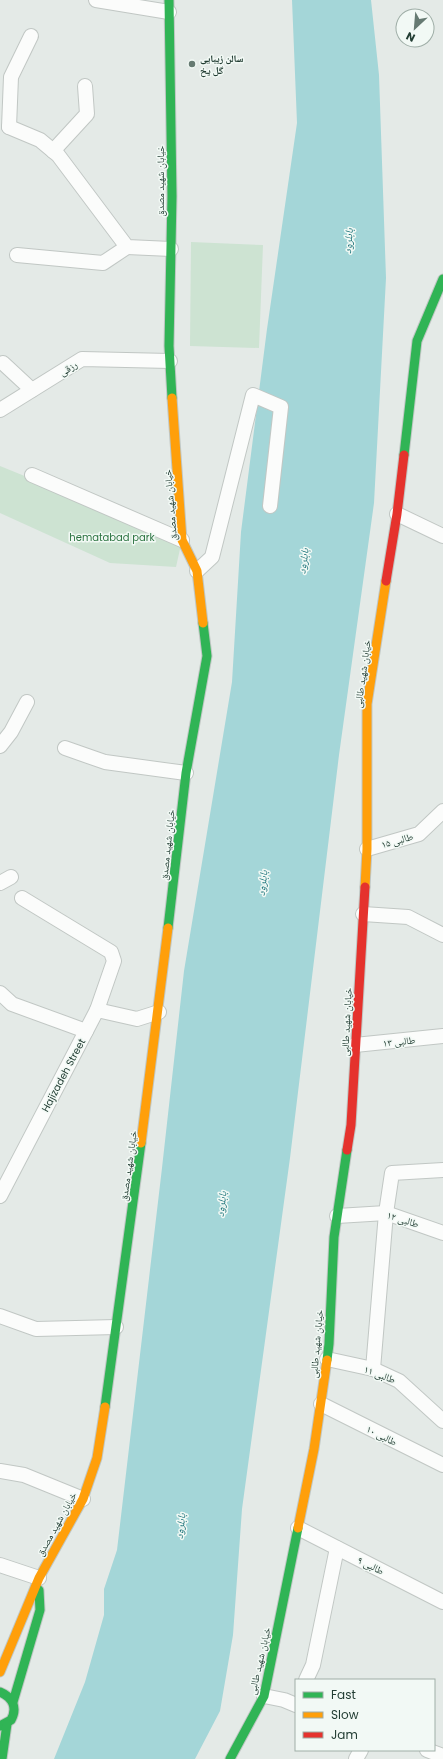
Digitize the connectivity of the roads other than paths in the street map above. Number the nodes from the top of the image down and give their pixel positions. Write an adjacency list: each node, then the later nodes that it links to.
1 (96, 0): 2 (street)
2 (169, 6): 8 (street, خیابان شهید مصدق)
3 (31, 36): 5 (street)
4 (84, 86): 6 (street)
5 (5, 121): 6 (street)
6 (53, 151): 7 (street)
7 (127, 247): 8 (street); 9 (street)
8 (171, 249): 11 (street, خیابان شهید مصدق)
9 (17, 255)
10 (443, 279): 17 (street, خیابان شهید طالبی)
11 (170, 361): 13 (street, رزقی); 19 (street, خیابان شهید مصدق)
12 (3, 363): 13 (street)
13 (32, 390): 14 (street, رزقی)
14 (0, 410)
15 (32, 475): 19 (street)
16 (270, 506): 20 (street)
17 (397, 514): 18 (street); 26 (street, خیابان شهید طالبی)
18 (443, 536)
19 (182, 540): 20 (street, خیابان شهید مصدق)
20 (197, 571): 24 (street, خیابان شهید مصدق)
21 (26, 702): 22 (street)
22 (0, 746)
23 (65, 748): 24 (street)
24 (186, 773): 32 (street, خیابان شهید مصدق)
25 (443, 811): 26 (street, طالبی ۱۵)
26 (367, 849): 28 (street, خیابان شهید طالبی)
27 (22, 898): 31 (street, Hajizadeh Street)
28 (363, 914): 29 (street); 35 (street, خیابان شهید طالبی)
29 (443, 935)
30 (0, 993): 33 (street)
31 (97, 1010): 32 (street); 33 (street, Hajizadeh Street)
32 (159, 1012): 42 (street, خیابان شهید مصدق)
33 (86, 1031): 37 (street, Hajizadeh Street)
34 (443, 1036): 35 (street, طالبی ۱۳)
35 (355, 1045): 39 (street, خیابان شهید طالبی)
36 (443, 1170): 38 (street)
37 (0, 1196)
38 (386, 1212): 39 (street, طالبی ۱۲); 40 (street, طالبی ۱۲); 44 (street)
39 (337, 1216): 43 (street, خیابان شهید طالبی)
40 (443, 1233)
41 (0, 1316): 42 (street)
42 (116, 1327): 49 (street, خیابان شهید مصدق)
43 (327, 1359): 44 (street, طالبی ۱۱); 45 (street, خیابان شهید طالبی)
44 (373, 1369): 46 (street, طالبی ۱۱)
45 (321, 1404): 47 (street, طالبی ۱۰); 50 (street, خیابان شهید طالبی)
46 (443, 1421)
47 (443, 1466)
48 (0, 1470): 49 (street)
49 (83, 1499): 53 (street, خیابان شهید مصدق)
50 (298, 1528): 51 (street, طالبی ۹); 58 (street, خیابان شهید طالبی)
51 (337, 1548): 54 (street, طالبی ۹); 56 (street)
52 (0, 1565): 53 (street)
53 (39, 1578): 55 (street, خیابان شهید مصدق); 59 (street)
54 (443, 1602)
55 (0, 1672)
56 (306, 1679)
57 (0, 1692): 59 (street)
58 (264, 1696): 60 (street); 65 (street, خیابان شهید طالبی)
59 (13, 1702): 61 (street)
60 (295, 1704)
61 (4, 1725): 64 (street)
62 (430, 1751): 63 (street)
63 (443, 1756)
64 (2, 1759)
65 (230, 1759)

